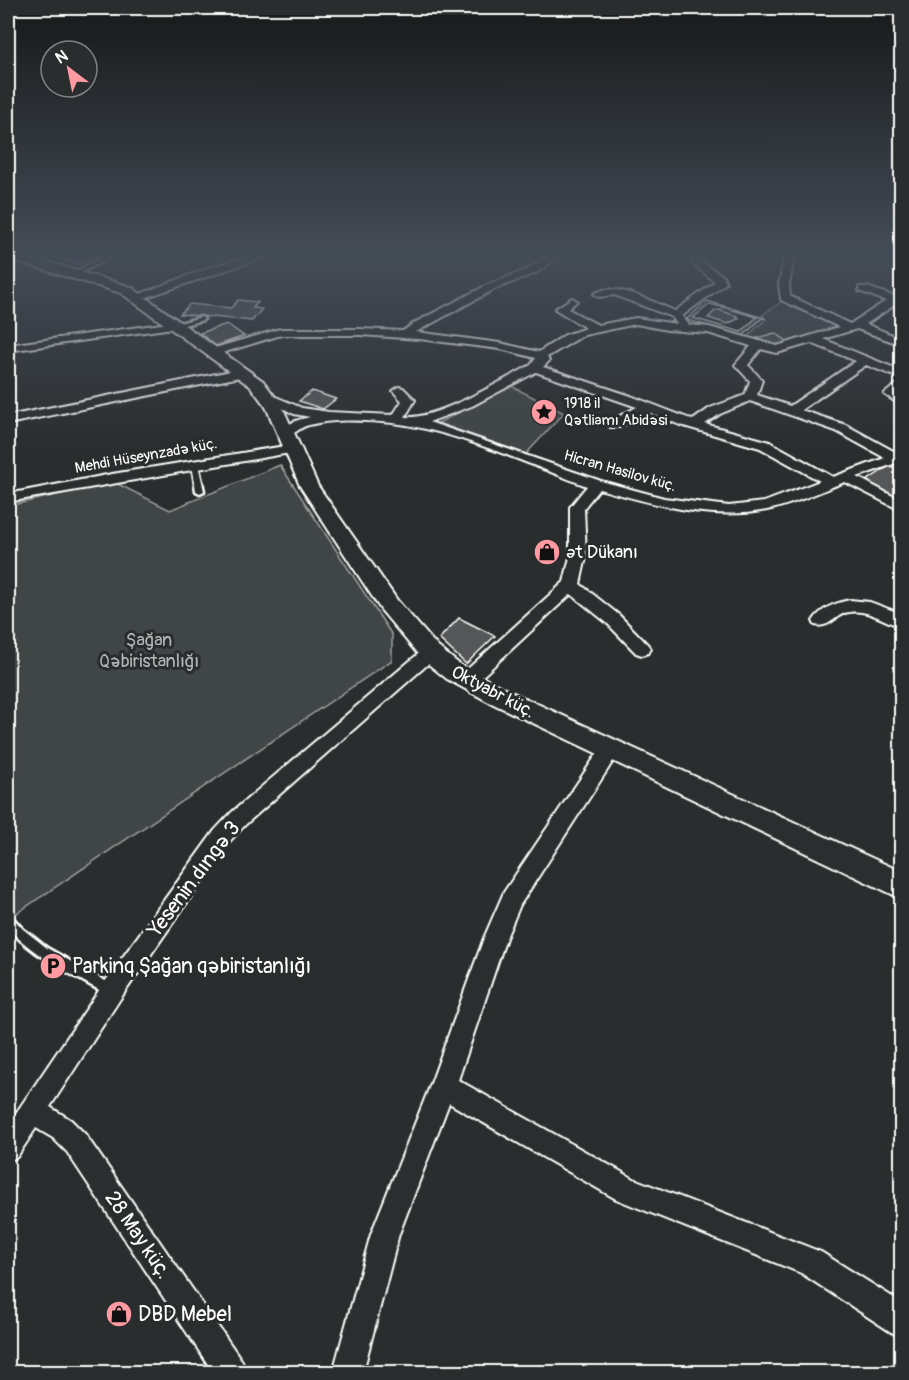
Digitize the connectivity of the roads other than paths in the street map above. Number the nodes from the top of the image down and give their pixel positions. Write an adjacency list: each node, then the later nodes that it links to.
1 (168, 319): 9 (street, Oktyabr küç.)
2 (199, 319): 9 (lane)
3 (429, 319): 15 (street)
4 (579, 319): 11 (street)
5 (681, 319): 12 (street)
6 (838, 319): 10 (street)
7 (864, 319): 10 (street)
8 (260, 324): 13 (street)
9 (176, 325): 20 (street); 21 (street, Oktyabr küç.)
10 (854, 326): 16 (street); 17 (street)
11 (595, 328): 12 (street); 23 (street)
12 (685, 328): 19 (street)
13 (271, 333): 14 (street); 21 (street)
14 (324, 333): 15 (street); 18 (street)
15 (405, 335): 23 (street)
16 (814, 340): 19 (street); 22 (street)
17 (900, 342)
18 (317, 344)
19 (758, 345): 28 (street)
20 (8, 348)
21 (212, 352): 24 (street, Oktyabr küç.)
22 (863, 360): 25 (street); 31 (street)
23 (538, 362): 30 (street); 35 (street)
24 (241, 373): 34 (street); 38 (street, Oktyabr küç.)
25 (902, 375)
26 (902, 384): 29 (street)
27 (399, 391): 33 (street)
28 (750, 397): 31 (street); 37 (street)
29 (902, 402)
30 (647, 407): 36 (street); 37 (street)
31 (793, 410): 39 (street)
32 (329, 416): 33 (street, Hicran Hasilov küç.); 38 (street); 38 (street)
33 (398, 419): 35 (street, Hicran Hasilov küç.)
34 (8, 420)
35 (416, 422): 42 (street, Hicran Hasilov küç.)
36 (615, 424)
37 (695, 425): 41 (street)
38 (289, 428): 40 (street, Mehdi Hüseynzadə küç.); 50 (street, Oktyabr küç.)
39 (898, 457): 41 (street, Hicran Hasilov küç.)
40 (195, 464): 43 (lane); 44 (street, Mehdi Hüseynzadə küç.)
41 (839, 480): 42 (street, Hicran Hasilov küç.); 45 (street)
42 (596, 484): 46 (street)
43 (200, 491)
44 (8, 498)
45 (902, 507)
46 (571, 585): 49 (street); 51 (street)
47 (821, 621): 48 (street)
48 (902, 621)
49 (642, 649)
50 (430, 653): 51 (street, Oktyabr küç.); 55 (street, Yesenin dıngə 3)
51 (467, 680): 52 (street, Oktyabr küç.)
52 (610, 750): 53 (street, Oktyabr küç.); 56 (street)
53 (902, 886)
54 (8, 921): 55 (lane)
55 (112, 991): 57 (street, Yesenin dıngə 3)
56 (443, 1086): 59 (street); 61 (street)
57 (33, 1110): 58 (street, Yesenin dıngə 3); 60 (street, 28 May küç.)
58 (8, 1148)
59 (902, 1321)
60 (231, 1372)
61 (348, 1372)

